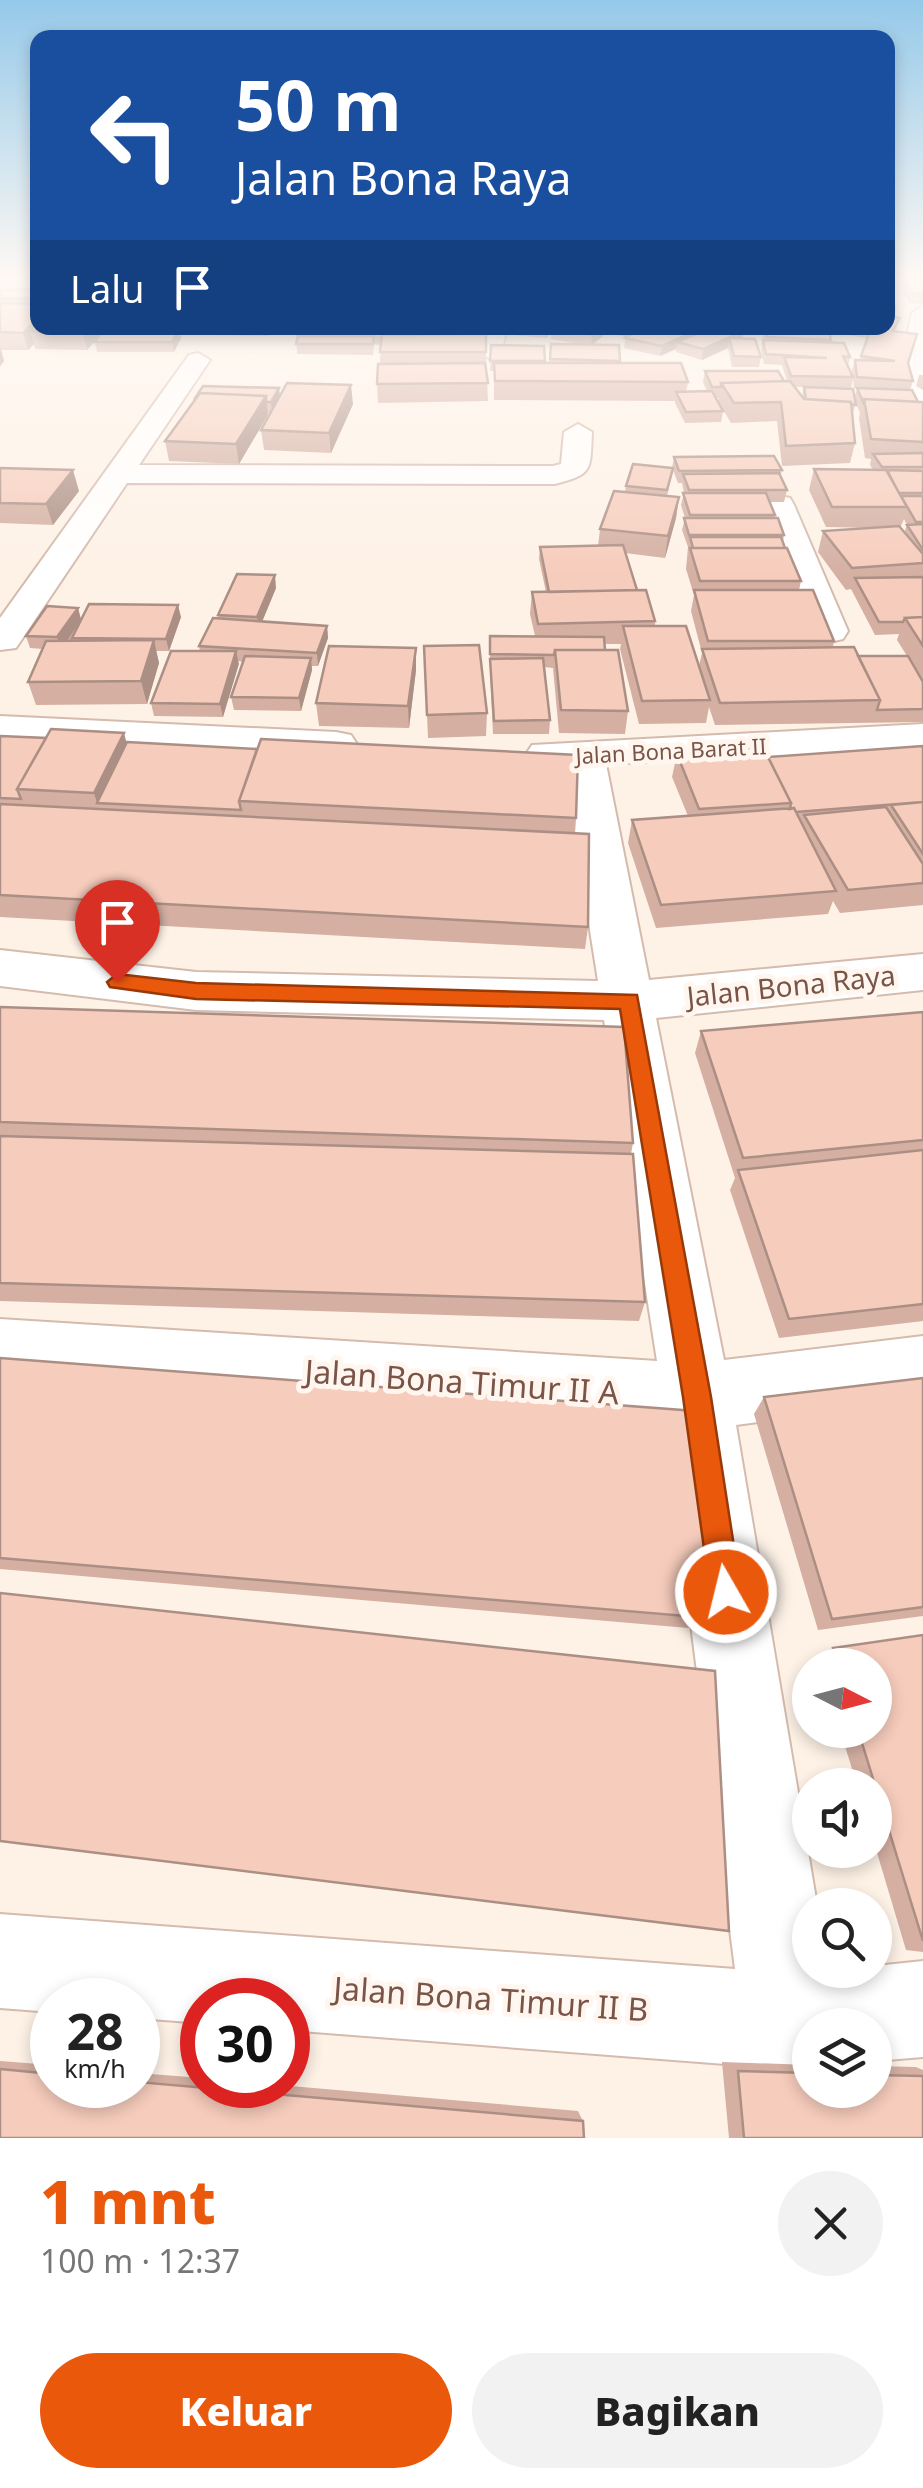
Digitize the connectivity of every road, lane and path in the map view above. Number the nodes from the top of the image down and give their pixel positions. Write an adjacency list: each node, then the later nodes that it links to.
1 (184, 380): 5 (street)
2 (910, 380): 3 (street)
3 (923, 408)
4 (578, 432): 5 (street)
5 (118, 474): 10 (street)
6 (779, 505): 8 (street)
7 (828, 538): 8 (street)
8 (790, 539): 9 (street)
9 (830, 631)
10 (4, 683): 12 (street)
11 (923, 736): 14 (street, Jalan Bona Barat II)
12 (382, 747)
13 (516, 753): 14 (street, Jalan Bona Barat II)
14 (583, 755): 17 (street)
15 (0, 968): 17 (street, Jalan Bona Raya)
16 (923, 972): 17 (street, Jalan Bona Raya)
17 (630, 1001): 20 (street)
18 (0, 1351): 20 (street, Jalan Bona Timur II A)
19 (923, 1368): 20 (street, Jalan Bona Timur II A)
20 (697, 1397): 23 (street)
21 (0, 1961): 23 (street, Jalan Bona Timur II B)
22 (923, 2009): 23 (street, Jalan Bona Timur II B)
23 (788, 2021)

